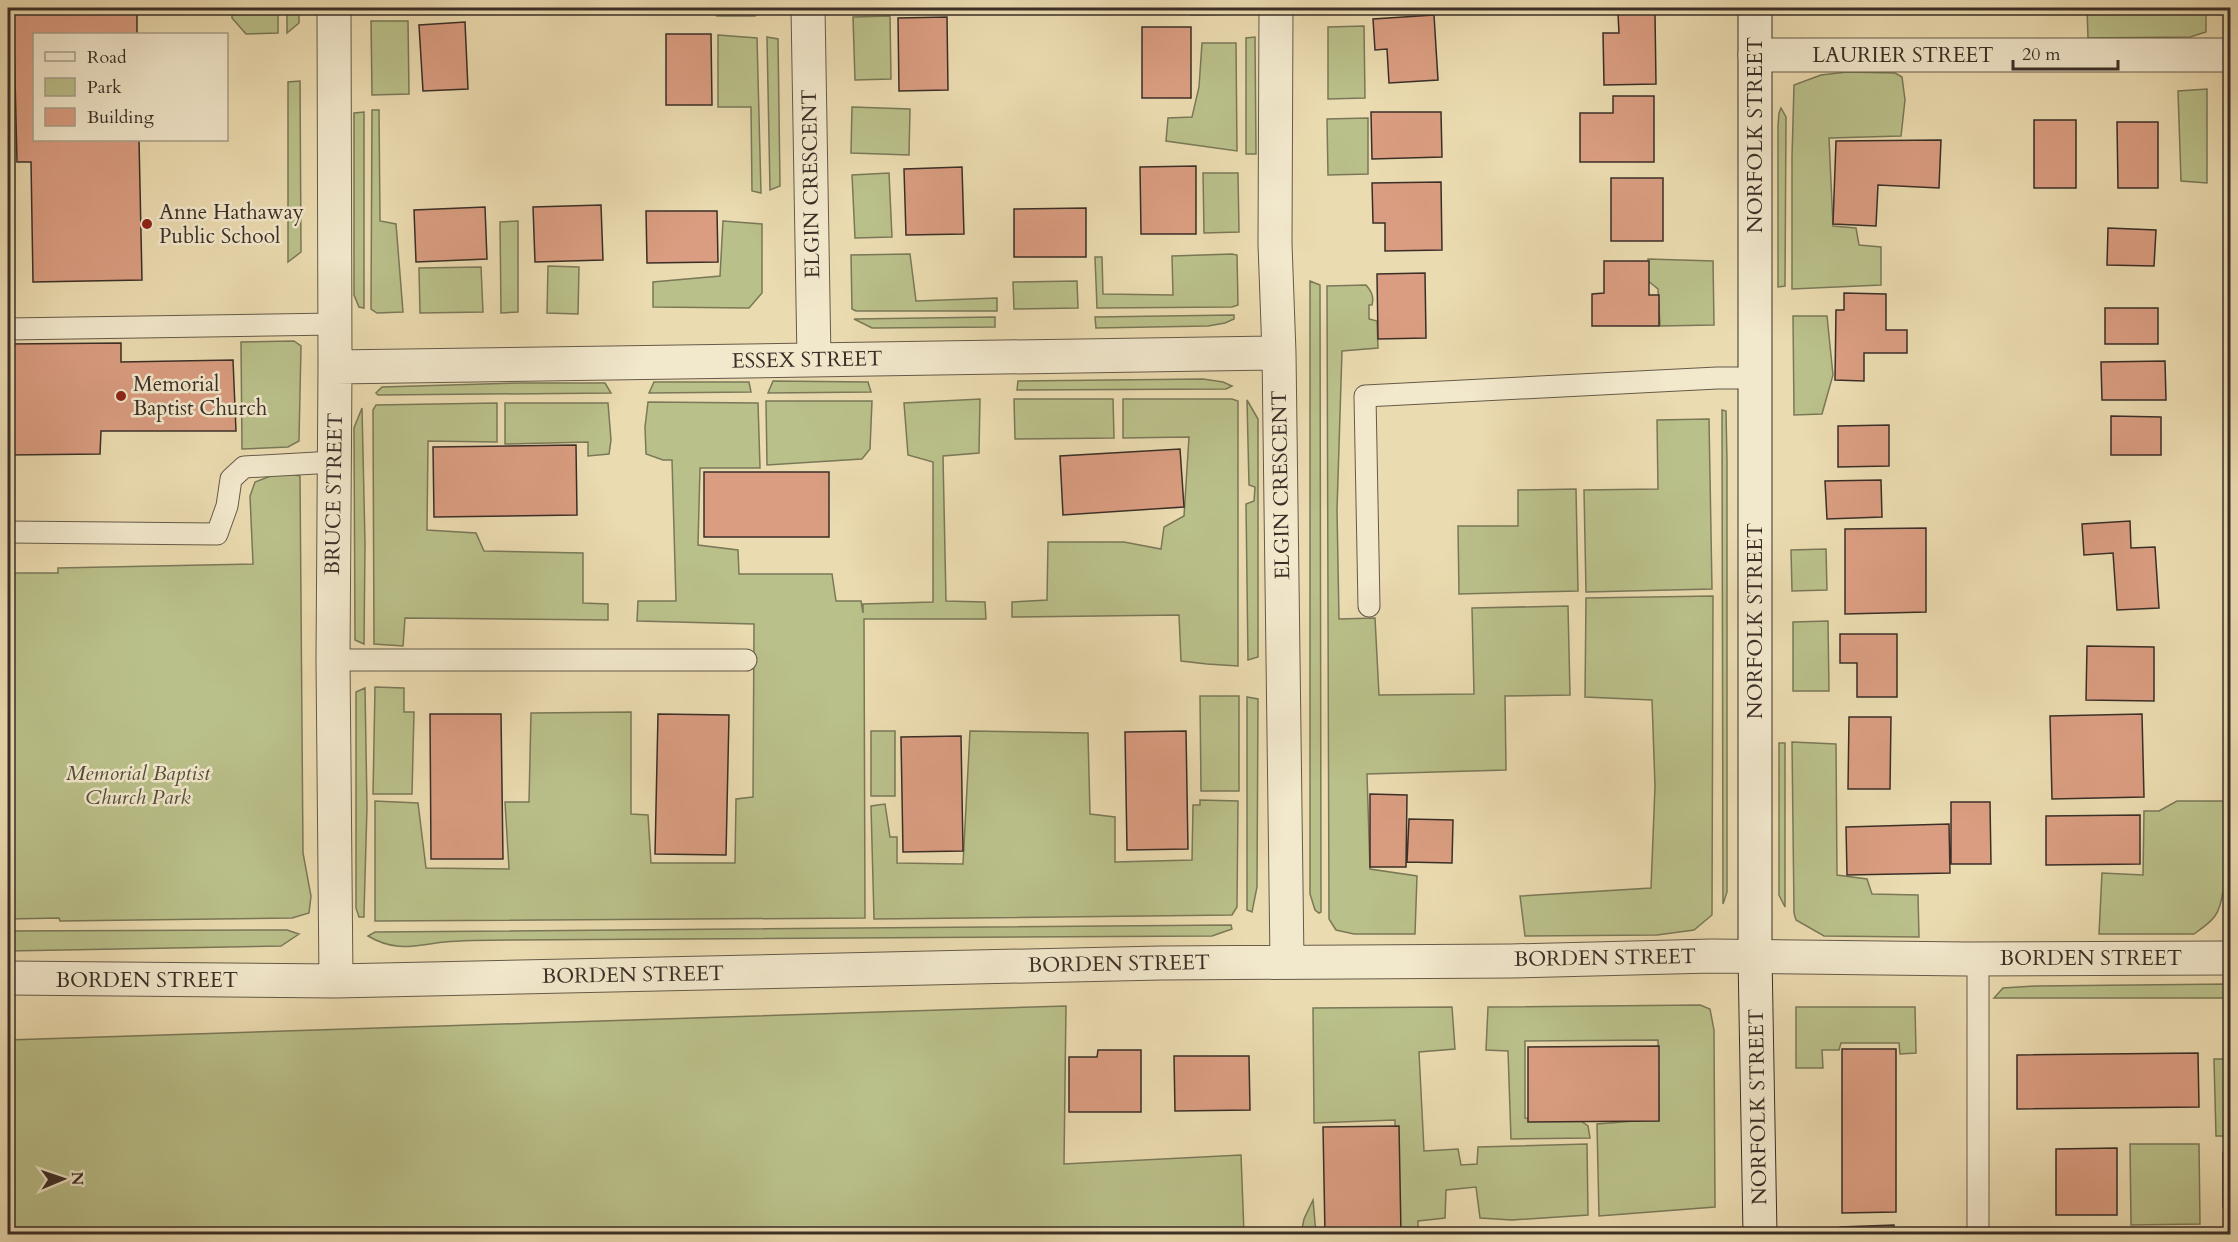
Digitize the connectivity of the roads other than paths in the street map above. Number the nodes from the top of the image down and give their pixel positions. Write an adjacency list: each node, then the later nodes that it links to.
1 (334, 8): 7 (street, BRUCE STREET)
2 (808, 8): 10 (street, ELGIN CRESCENT)
3 (1276, 8): 9 (street, ELGIN CRESCENT)
4 (1755, 8): 5 (street, NORFOLK STREET)
5 (1755, 55): 6 (street, LAURIER STREET); 12 (street, NORFOLK STREET)
6 (2230, 55)
7 (334, 324): 8 (lane); 11 (street, BRUCE STREET)
8 (8, 329)
9 (1279, 353): 10 (street, ESSEX STREET); 21 (street, ELGIN CRESCENT)
10 (814, 360): 11 (street, ESSEX STREET)
11 (336, 367): 13 (street, BRUCE STREET)
12 (1755, 378): 15 (lane); 18 (street, NORFOLK STREET)
13 (334, 462): 14 (lane); 16 (street, BRUCE STREET)
14 (8, 532)
15 (1369, 606)
16 (333, 660): 17 (lane); 23 (street, BRUCE STREET)
17 (746, 660)
18 (1755, 957): 20 (street, BORDEN STREET); 21 (street, BORDEN STREET); 24 (street, NORFOLK STREET)
19 (2230, 958): 20 (street, BORDEN STREET)
20 (1978, 959): 25 (lane)
21 (1287, 962): 23 (street, BORDEN STREET)
22 (8, 978): 23 (street, BORDEN STREET)
23 (336, 981)
24 (1760, 1234)
25 (1978, 1234)

